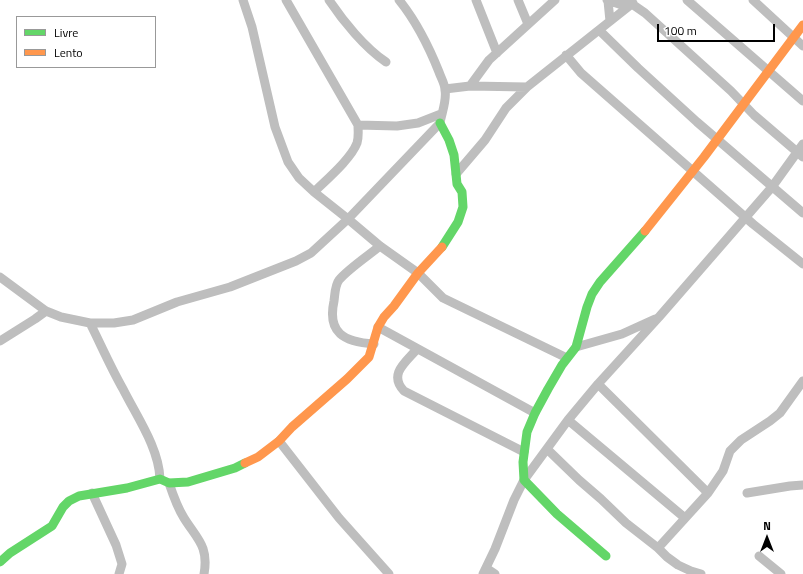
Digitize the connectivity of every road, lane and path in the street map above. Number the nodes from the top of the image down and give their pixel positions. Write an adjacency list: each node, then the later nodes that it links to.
1 (243, 0): 35 (street)
2 (286, 0): 28 (street)
3 (329, 0): 20 (street)
4 (399, 0): 24 (street)
5 (476, 0): 18 (street)
6 (518, 0): 13 (street)
7 (555, 0): 13 (street)
8 (608, 0): 11 (street); 12 (street)
9 (688, 0): 21 (street)
10 (753, 0): 16 (street)
11 (634, 2): 12 (street); 26 (street)
12 (610, 21): 15 (street)
13 (528, 24): 18 (street)
14 (803, 24): 16 (street)
15 (599, 30): 19 (street); 29 (street)
16 (794, 38): 17 (street); 21 (street)
17 (803, 46)
18 (497, 53): 22 (street)
19 (566, 55): 23 (street); 32 (street)
20 (386, 62)
21 (769, 70): 25 (street); 26 (street)
22 (470, 86): 23 (street); 24 (street)
23 (527, 87): 33 (street)
24 (445, 89): 27 (street)
25 (803, 101)
26 (744, 104): 29 (street); 31 (street)
27 (440, 119): 28 (street); 33 (street); 37 (street)
28 (358, 125): 35 (street)
29 (718, 139): 32 (street); 34 (street)
30 (803, 144): 31 (street)
31 (800, 154): 34 (street)
32 (693, 171): 38 (street); 49 (street)
33 (456, 174): 41 (street)
34 (772, 187): 36 (street); 38 (street)
35 (314, 192): 37 (street)
36 (803, 213)
37 (348, 218): 39 (street); 45 (street)
38 (745, 218): 40 (street); 44 (street)
39 (380, 246): 41 (street); 48 (street)
40 (803, 264)
41 (418, 274): 46 (street); 51 (street)
42 (0, 277): 43 (street)
43 (46, 311): 45 (street); 47 (street)
44 (659, 318): 49 (street); 53 (street)
45 (90, 323): 60 (street)
46 (378, 327): 48 (street); 50 (street)
47 (0, 341)
48 (374, 344): 56 (street)
49 (576, 347): 51 (street)
50 (417, 348): 54 (street); 58 (street)
51 (567, 358): 54 (street)
52 (803, 381): 63 (street)
53 (598, 384): 55 (street); 63 (street)
54 (535, 413): 58 (street)
55 (568, 420): 57 (street); 65 (street)
56 (279, 441): 60 (street); 73 (street)
57 (548, 449): 59 (street); 66 (street)
58 (524, 452): 59 (street)
59 (524, 480): 67 (street); 70 (street)
60 (165, 481): 62 (street); 72 (street)
61 (803, 485): 64 (street)
62 (92, 493): 69 (street); 71 (street)
63 (708, 493): 65 (street)
64 (747, 493)
65 (685, 518): 66 (street)
66 (658, 548): 75 (street)
67 (606, 556)
68 (759, 556): 76 (street)
69 (0, 562)
70 (485, 571): 74 (street)
71 (119, 574)
72 (204, 574)
73 (389, 574)
74 (495, 574)
75 (701, 574)
76 (781, 574)

